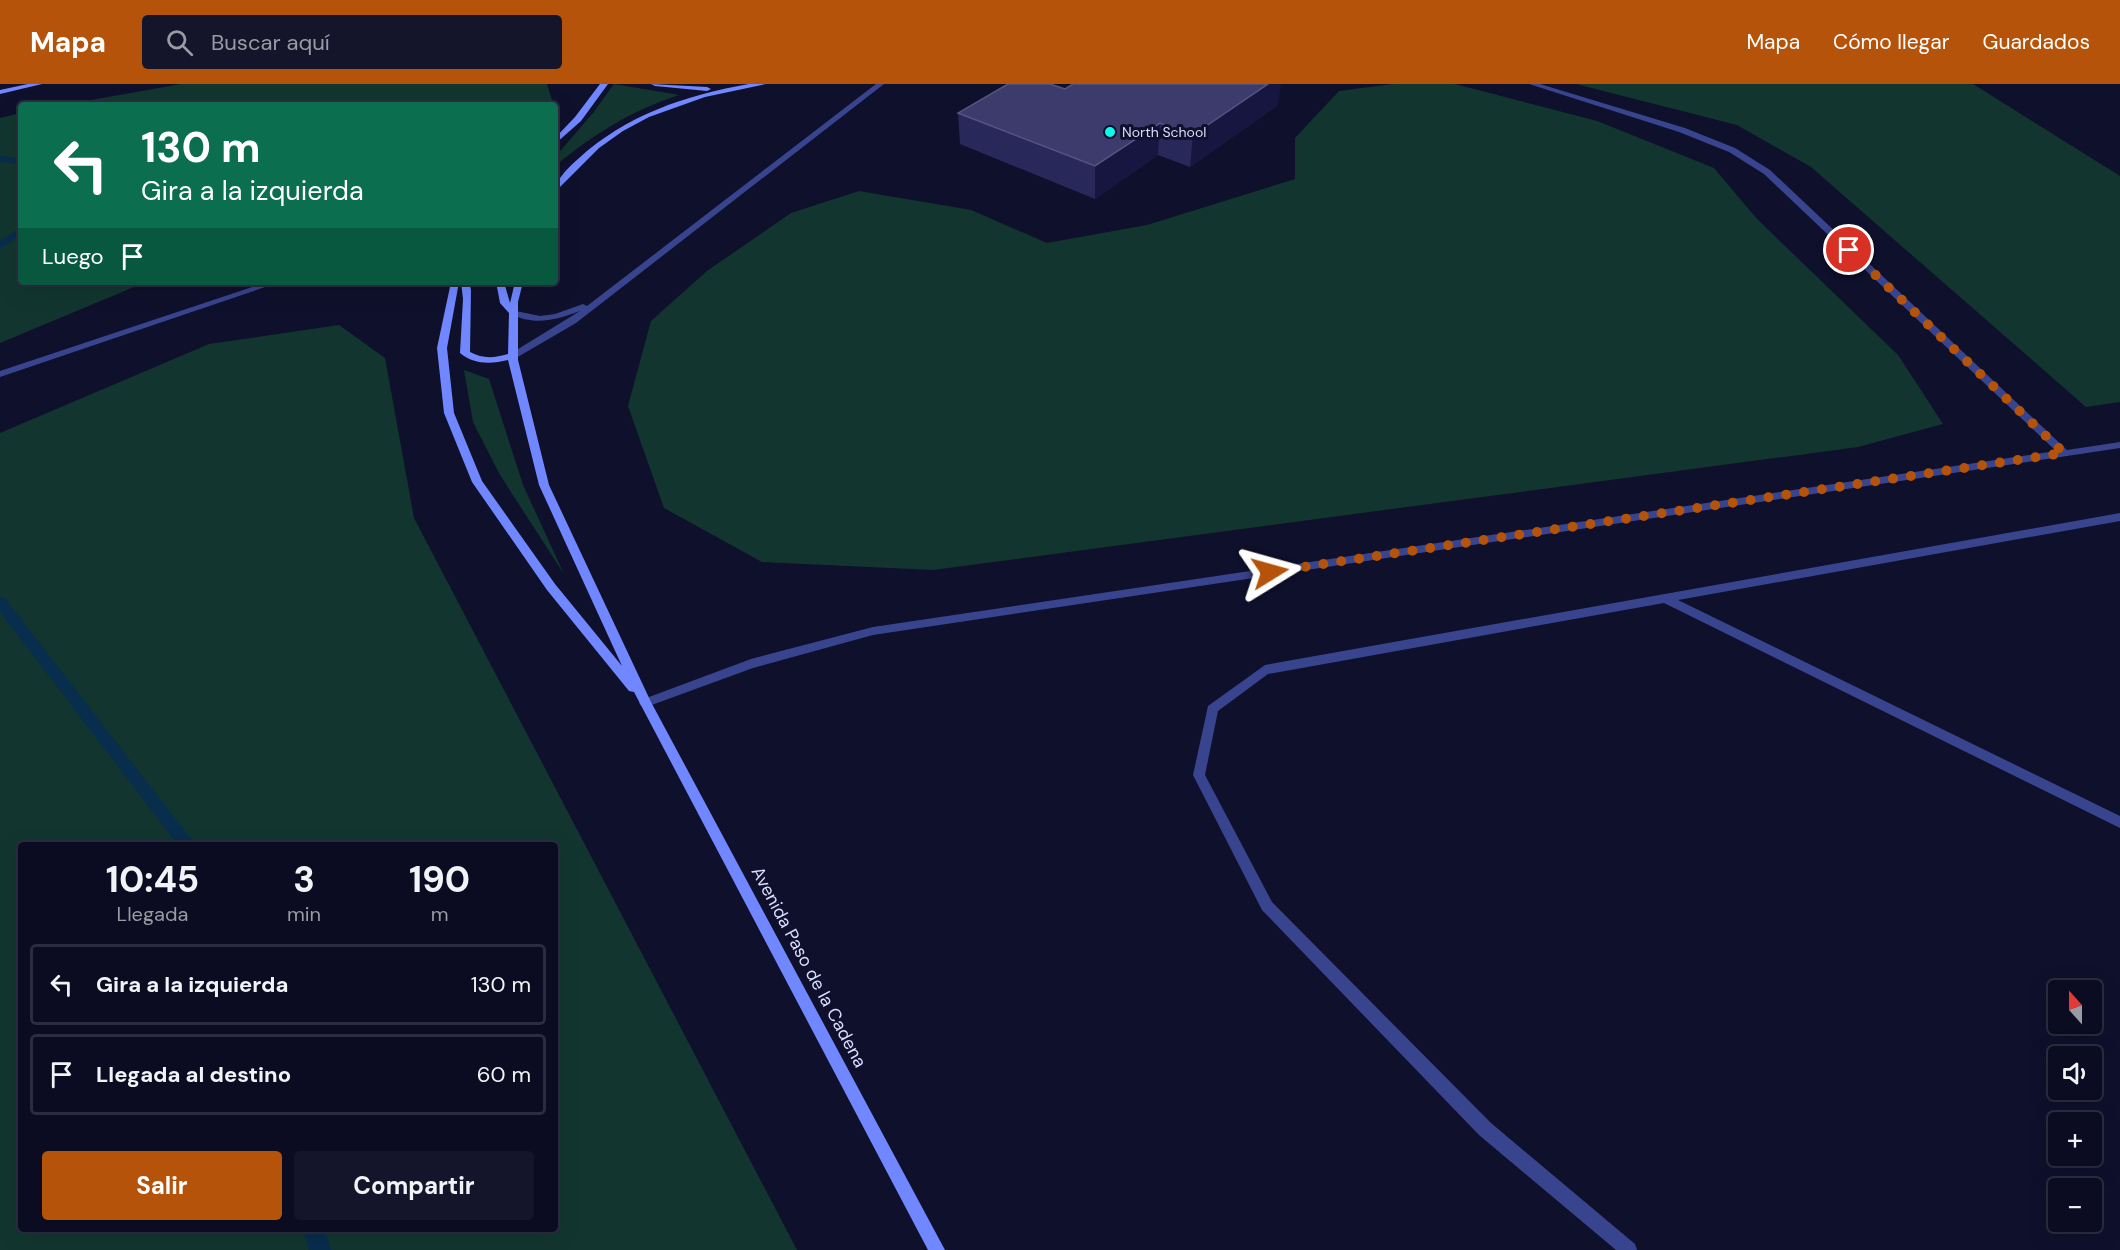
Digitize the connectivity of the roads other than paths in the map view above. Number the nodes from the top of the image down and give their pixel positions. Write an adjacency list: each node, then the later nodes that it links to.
1 (38, 84): 8 (street)
2 (604, 84): 9 (street)
3 (655, 84): 7 (street)
4 (762, 84): 7 (street)
5 (880, 84): 18 (street)
6 (1533, 84): 23 (street)
7 (726, 89): 10 (street)
8 (0, 92)
9 (558, 139)
10 (570, 169): 11 (street); 12 (street)
11 (558, 179)
12 (558, 186)
13 (267, 285): 21 (street)
14 (454, 285): 26 (street)
15 (466, 285): 20 (street)
16 (501, 285): 19 (street)
17 (518, 285): 19 (street)
18 (593, 304): 19 (street); 20 (street)
19 (514, 312): 20 (street)
20 (513, 356): 26 (street)
21 (0, 374)
22 (2120, 445): 23 (street)
23 (2064, 453): 26 (street)
24 (2120, 517): 25 (street)
25 (1664, 598): 27 (street); 29 (street)
26 (645, 703): 28 (street, Avenida Paso de la Cadena)
27 (2120, 822)
28 (937, 1250)
29 (1629, 1250)

